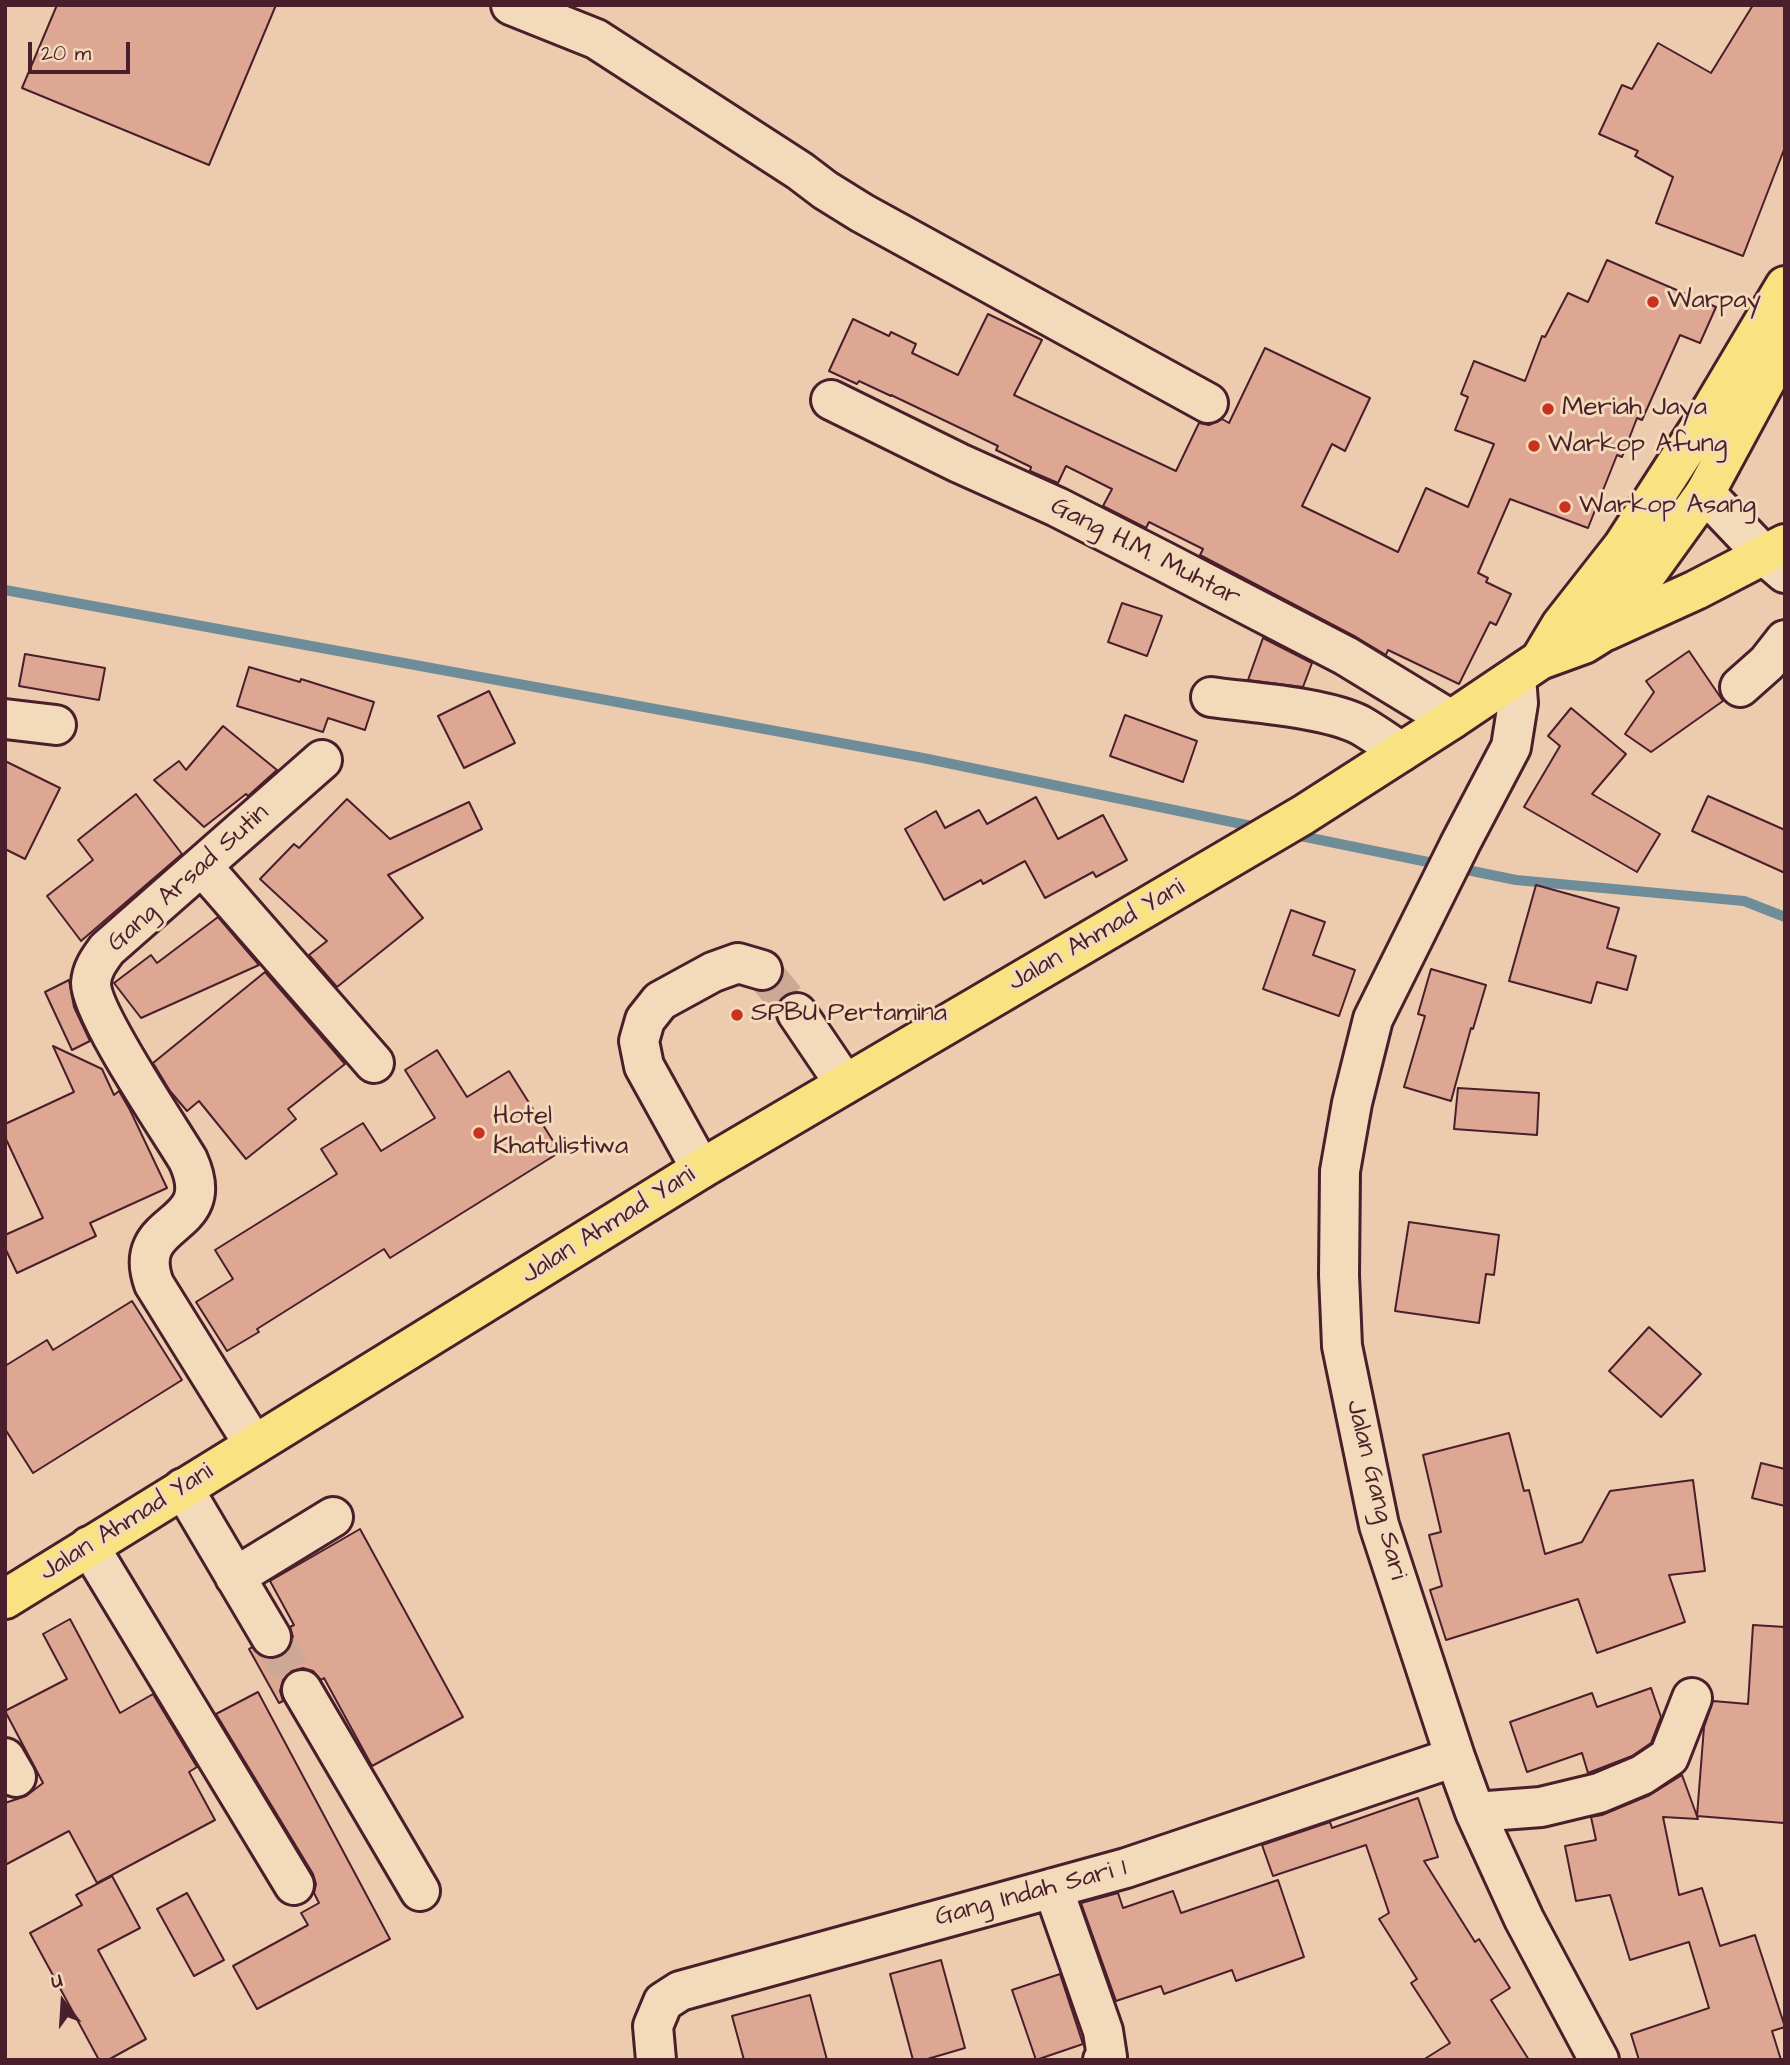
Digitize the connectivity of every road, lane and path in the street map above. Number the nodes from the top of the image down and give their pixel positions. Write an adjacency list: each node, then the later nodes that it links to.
1 (511, 5): 5 (street)
2 (1785, 286): 8 (main road)
3 (1785, 345): 6 (main road)
4 (831, 400): 15 (street, Gang H.M. Muhtar)
5 (1208, 403)
6 (1705, 493): 7 (street); 9 (main road)
7 (1778, 557): 9 (main road)
8 (1560, 625): 9 (main road); 11 (main road)
9 (1600, 634): 11 (main road)
10 (1785, 640): 12 (street)
11 (1528, 668): 15 (main road, Jalan Ahmad Yani); 34 (street, Jalan Gang Sari)
12 (1740, 687)
13 (1211, 697): 17 (street)
14 (5, 719): 16 (street)
15 (1451, 720): 17 (main road, Jalan Ahmad Yani)
16 (56, 725)
17 (1401, 752): 23 (main road, Jalan Ahmad Yani)
18 (322, 760): 19 (street, Gang Arsad Sutin)
19 (202, 866): 22 (street); 25 (street, Gang Arsad Sutin)
20 (762, 970): 24 (street)
21 (797, 1013): 23 (street)
22 (374, 1063)
23 (845, 1084): 24 (main road, Jalan Ahmad Yani)
24 (701, 1169): 25 (main road, Jalan Ahmad Yani)
25 (254, 1445): 26 (main road, Jalan Ahmad Yani)
26 (183, 1488): 28 (main road, Jalan Ahmad Yani); 29 (street)
27 (333, 1517): 29 (street)
28 (89, 1546): 30 (main road, Jalan Ahmad Yani); 36 (street)
29 (235, 1577): 31 (street)
30 (5, 1599)
31 (271, 1637)
32 (302, 1690): 38 (street)
33 (1692, 1698): 35 (street)
34 (1455, 1757): 35 (street, Jalan Gang Sari); 37 (street, Gang Indah Sari 1)
35 (1475, 1812): 41 (street, Jalan Gang Sari)
36 (294, 1885)
37 (1053, 1888): 39 (street); 40 (street, Gang Indah Sari 1)
38 (420, 1891)
39 (1111, 2059)
40 (656, 2060)
41 (1600, 2060)

